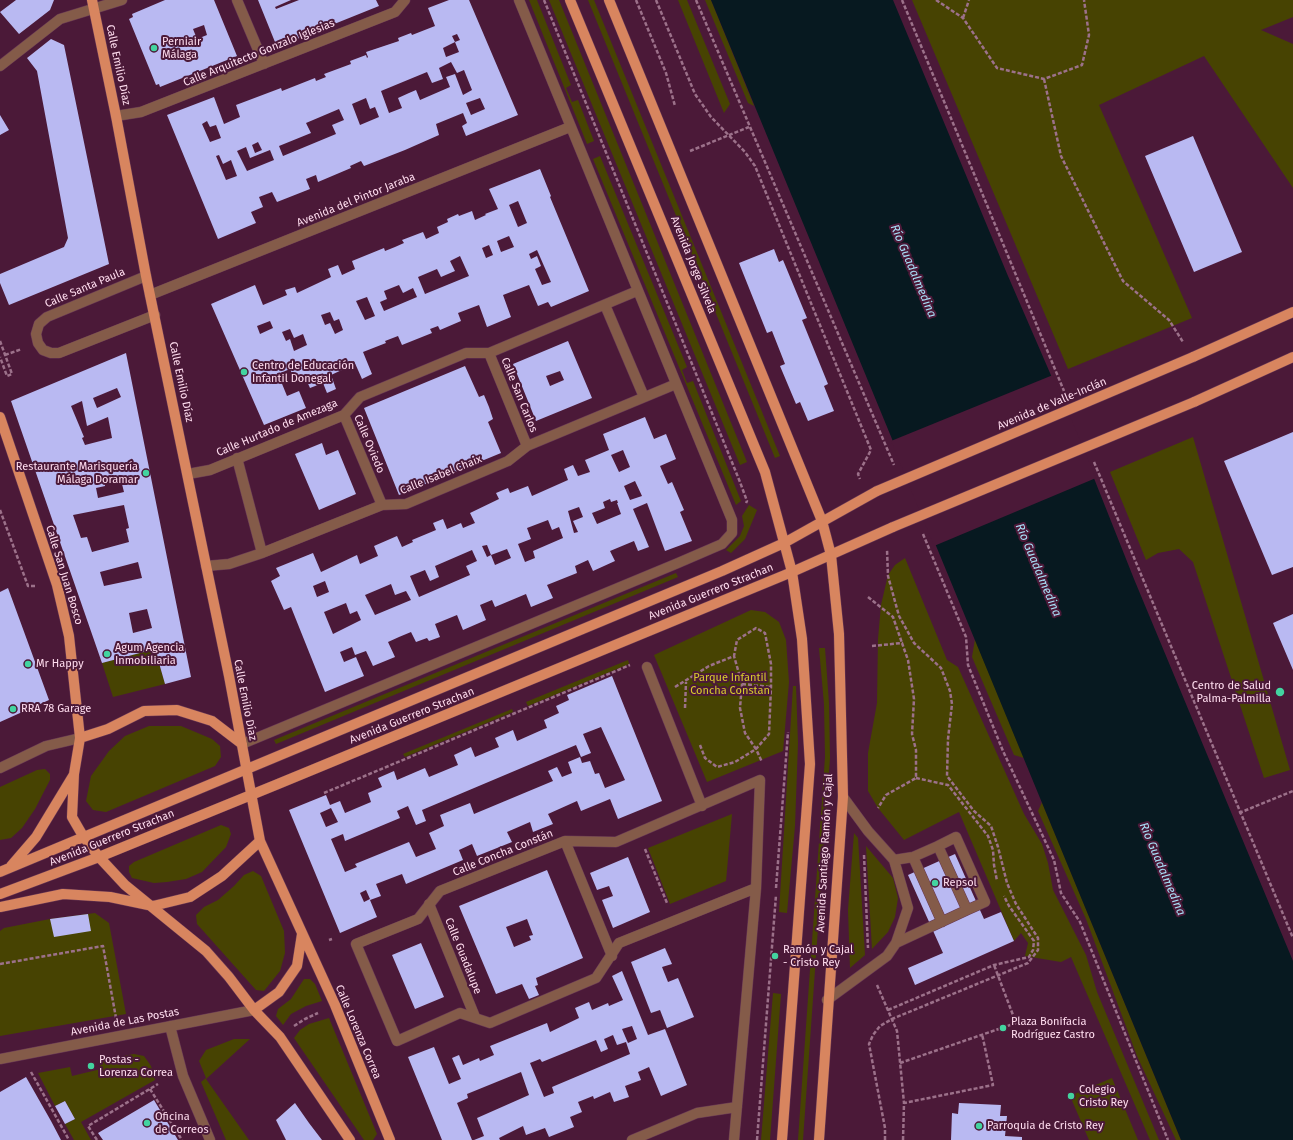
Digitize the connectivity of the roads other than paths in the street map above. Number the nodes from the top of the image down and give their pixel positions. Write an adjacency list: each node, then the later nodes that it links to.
1 (122, 0): 7 (street)
2 (237, 0): 8 (street)
3 (405, 0): 8 (street, Calle Arquitecto Gonzalo Iglesias)
4 (519, 0): 11 (street)
5 (570, 0): 29 (main road, Avenida Jorge Silvela)
6 (608, 0): 28 (main road, Avenida Jorge Silvela)
7 (93, 4): 9 (street); 10 (main road, Calle Emilio Díaz)
8 (264, 64): 10 (street, Calle Arquitecto Gonzalo Iglesias)
9 (0, 66)
10 (116, 116): 12 (main road, Calle Emilio Díaz)
11 (570, 127): 13 (street); 14 (street, Avenida del Pintor Jaraba)
12 (146, 276): 14 (main road, Calle Emilio Díaz); 17 (street, Calle Santa Paula)
13 (637, 291): 15 (street, Calle Hurtado de Amezaga); 20 (street)
14 (150, 295): 17 (main road, Calle Emilio Díaz)
15 (605, 305): 18 (street, Calle Hurtado de Amezaga); 21 (street)
16 (1293, 312): 28 (main road, Avenida de Valle-Inclán, bridge)
17 (155, 315): 26 (main road, Calle Emilio Díaz)
18 (489, 353): 22 (street, Calle Hurtado de Amezaga); 24 (street, Calle San Carlos)
19 (1293, 357): 31 (main road, bridge)
20 (676, 384): 21 (street, Calle Isabel Chaix); 36 (street)
21 (644, 397): 24 (street, Calle Isabel Chaix)
22 (344, 415): 25 (street, Calle Hurtado de Amezaga); 27 (street, Calle Oviedo)
23 (0, 417): 35 (main road, Calle San Juan Bosco)
24 (526, 446): 27 (street, Calle Isabel Chaix)
25 (237, 458): 26 (street, Calle Hurtado de Amezaga); 30 (street)
26 (188, 474): 32 (main road, Calle Emilio Díaz)
27 (382, 505): 30 (street, Calle Isabel Chaix)
28 (822, 522): 29 (main road, Avenida Guerrero Strachan); 31 (main road, Avenida Santiago Ramón y Cajal)
29 (784, 542): 33 (main road, Avenida Santiago Ramón y Cajal); 38 (main road, Avenida Guerrero Strachan)
30 (262, 553): 32 (street, Calle Isabel Chaix)
31 (831, 555): 33 (main road, Avenida Guerrero Strachan); 41 (main road, Avenida Santiago Ramón y Cajal)
32 (206, 566): 36 (main road, Calle Emilio Díaz)
33 (792, 572): 40 (main road, Avenida Guerrero Strachan); 72 (main road, Avenida Santiago Ramón y Cajal)
34 (647, 667): 42 (street)
35 (80, 738): 36 (main road); 37 (street); 39 (main road, Calle San Juan Bosco)
36 (242, 744): 38 (main road, Calle Emilio Díaz)
37 (0, 768)
38 (246, 770): 40 (main road, Calle Emilio Díaz); 43 (main road, Avenida Guerrero Strachan)
39 (74, 774): 43 (main road, Calle San Juan Bosco); 50 (main road)
40 (250, 795): 45 (main road, Calle Lorenza Correa); 47 (main road, Avenida Guerrero Strachan)
41 (843, 797): 49 (street); 61 (main road, Avenida Santiago Ramón y Cajal)
42 (702, 806): 44 (street, Calle Concha Constán); 51 (street, Calle Concha Constán)
43 (83, 836): 47 (main road, Calle San Juan Bosco); 50 (main road, Avenida Guerrero Strachan)
44 (565, 840): 53 (street, Calle Concha Constán); 60 (street)
45 (260, 841): 54 (main road); 58 (main road, Calle Lorenza Correa)
46 (938, 846): 48 (street); 56 (street); 56 (street)
47 (99, 857): 52 (main road, Avenida Guerrero Strachan); 54 (main road)
48 (912, 857): 49 (street); 57 (street)
49 (894, 860): 59 (street)
50 (4, 870)
51 (756, 888): 60 (street); 66 (street)
52 (0, 894)
53 (429, 904): 63 (street, Calle Guadalupe); 63 (street, Calle Concha Constán)
54 (153, 906): 55 (main road); 62 (main road)
55 (0, 907)
56 (967, 910): 57 (street)
57 (942, 922): 59 (street)
58 (302, 934): 62 (main road); 69 (main road, Calle Lorenza Correa)
59 (896, 943): 61 (street)
60 (612, 956): 63 (street)
61 (827, 1000): 73 (main road, Avenida Santiago Ramón y Cajal)
62 (254, 1010): 64 (street, Avenida de Las Postas); 68 (main road)
63 (475, 1017)
64 (170, 1026): 65 (street, Avenida de Las Postas); 67 (street)
65 (0, 1059)
66 (737, 1107): 70 (street); 71 (street)
67 (210, 1140)
68 (350, 1140)
69 (390, 1140)
70 (632, 1140)
71 (734, 1140)
72 (782, 1140)
73 (819, 1140)

